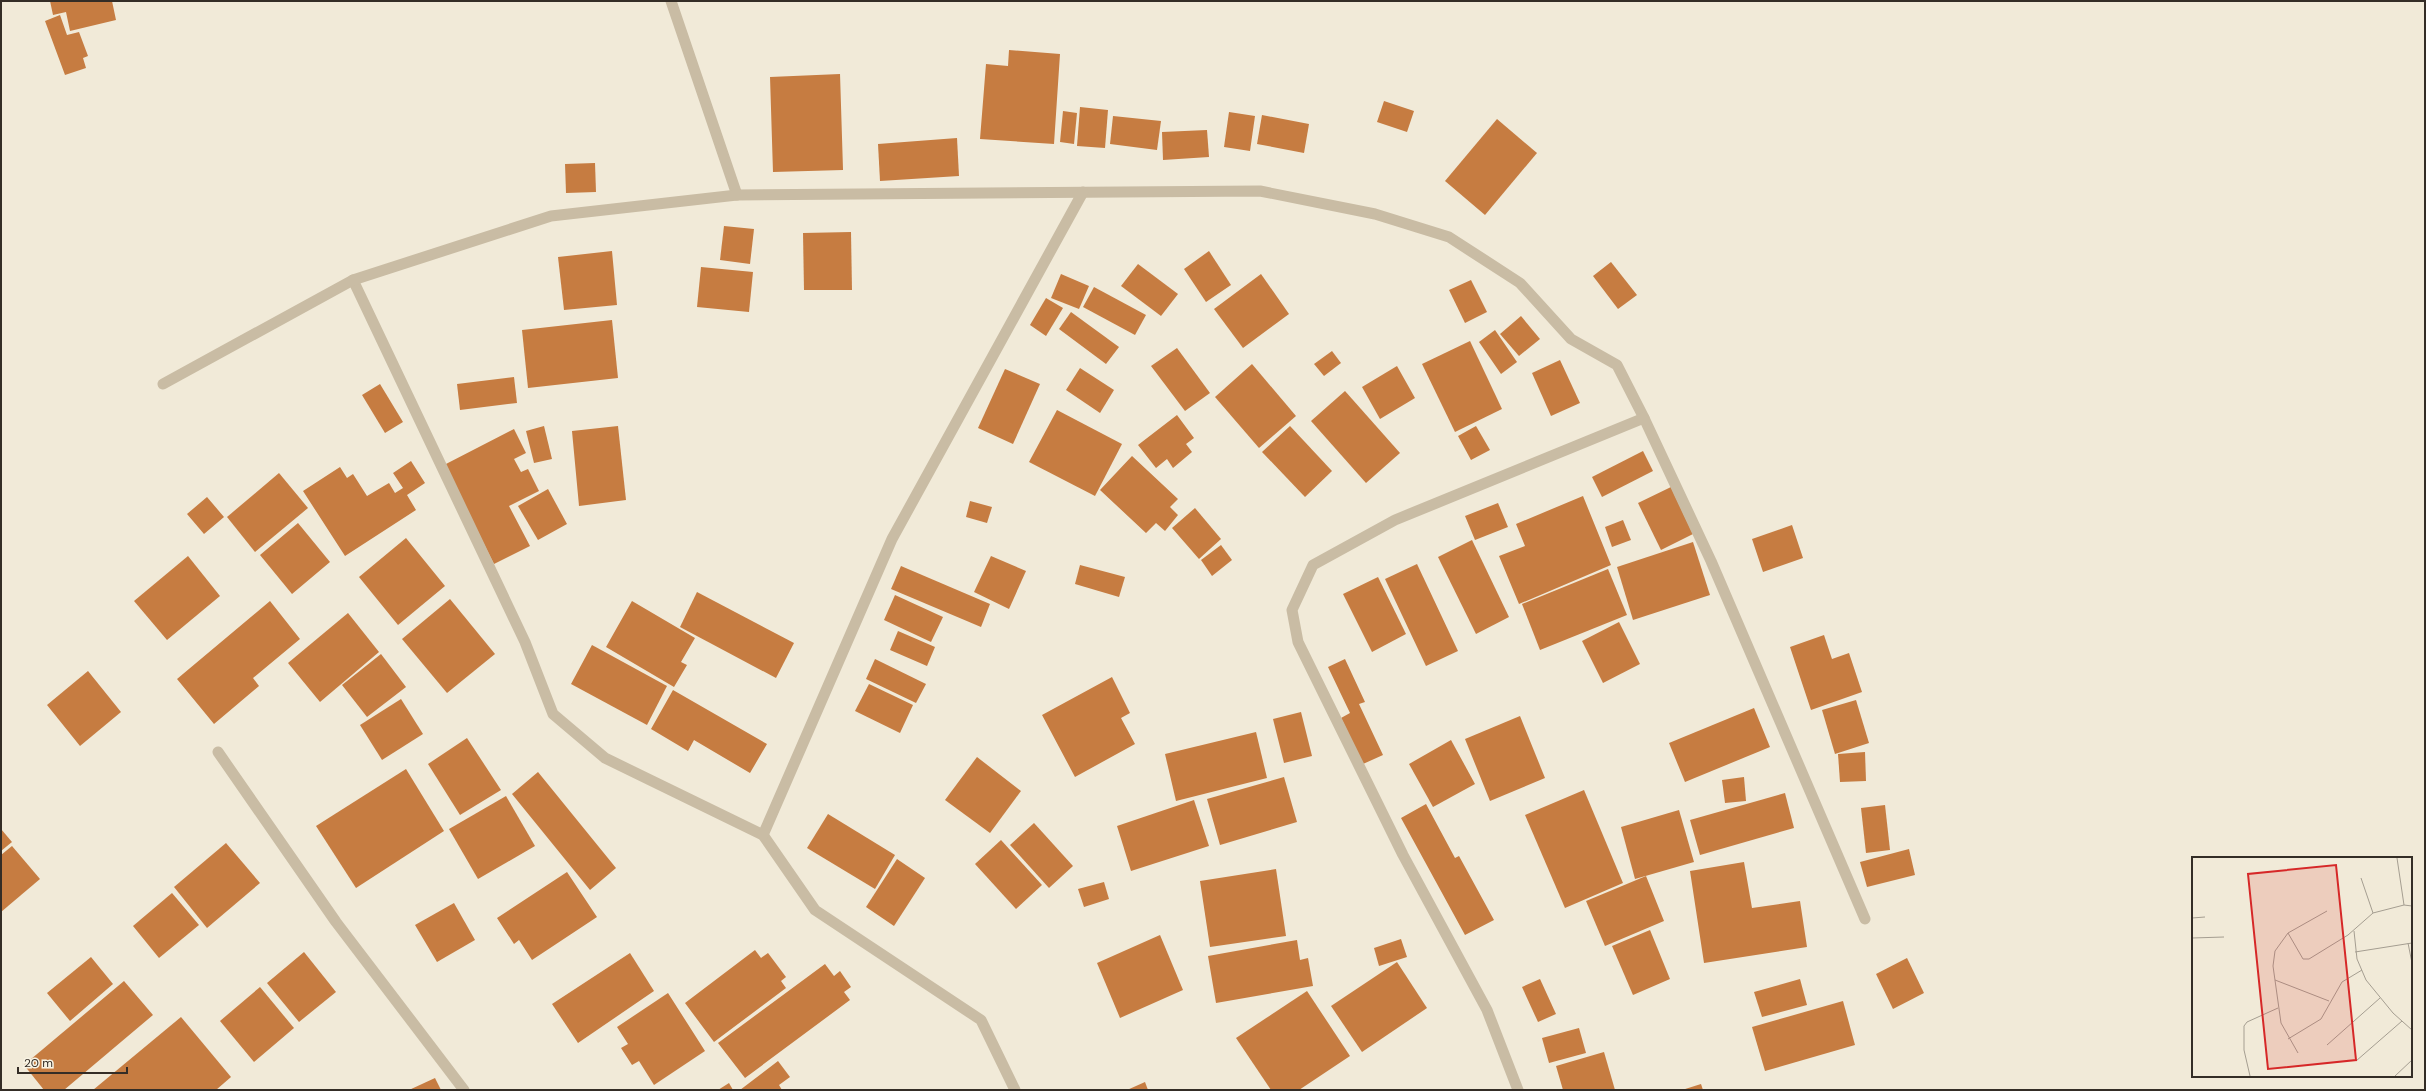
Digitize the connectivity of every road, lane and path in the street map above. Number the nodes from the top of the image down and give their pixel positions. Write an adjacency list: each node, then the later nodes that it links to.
1 (671, 1): 3 (street)
2 (1083, 192): 3 (street); 6 (street); 8 (street)
3 (737, 195): 4 (street)
4 (353, 280): 5 (street); 8 (street)
5 (163, 384)
6 (1644, 418): 9 (street); 12 (street)
7 (218, 752): 10 (street)
8 (763, 835): 11 (street)
9 (1865, 919)
10 (464, 1090)
11 (1015, 1090)
12 (1518, 1090)

